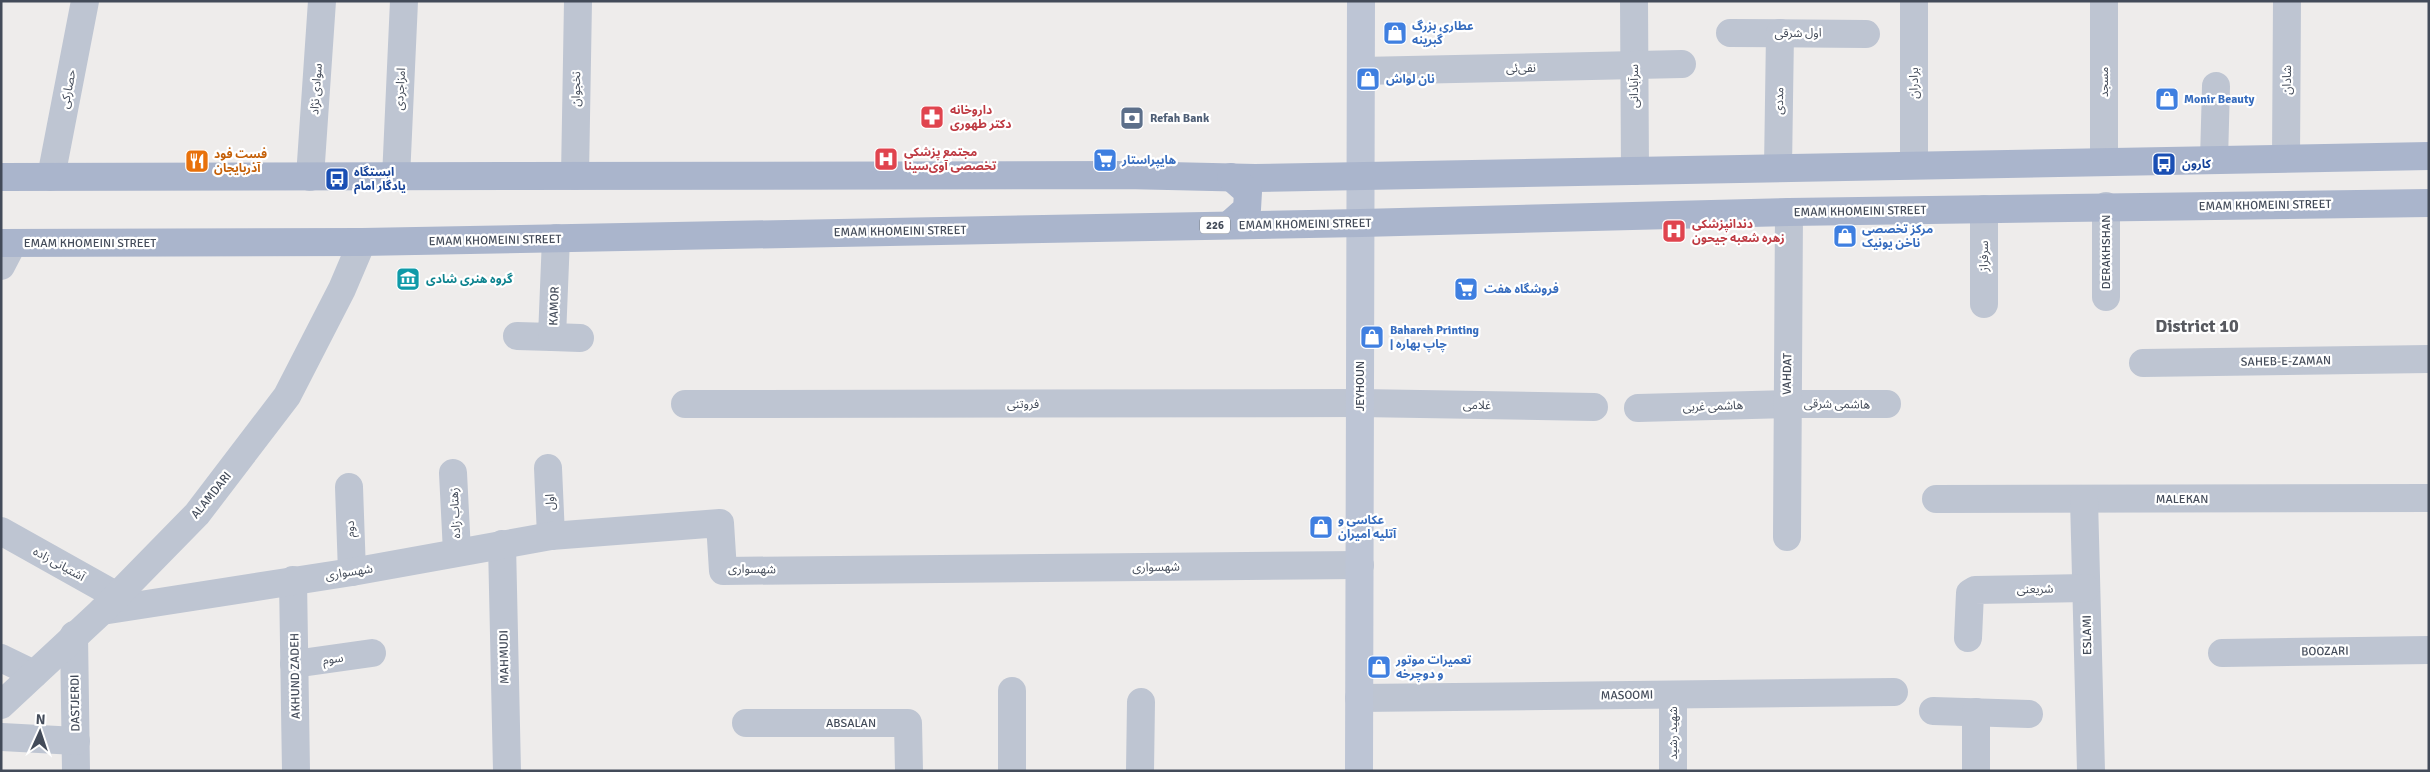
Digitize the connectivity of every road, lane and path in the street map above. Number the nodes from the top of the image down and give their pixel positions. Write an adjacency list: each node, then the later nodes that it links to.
1 (85, 1): 27 (street, حصارکی)
2 (322, 1): 28 (street, سوادی نژاد)
3 (404, 1): 29 (street, امزاجردی)
4 (578, 1): 25 (street, نخجوان)
5 (1361, 1): 15 (main road, JEYHOUN)
6 (1634, 1): 14 (street, سرآبادانی)
7 (1914, 1): 21 (street, برادران)
8 (2104, 1): 20 (street, مسجد)
9 (2287, 1): 18 (street, شادان)
10 (1730, 33): 11 (street, اول شرقی)
11 (1780, 34): 12 (street, اول شرقی); 22 (street, مددی)
12 (1866, 34)
13 (1682, 64): 14 (street, نقی‌ئی)
14 (1634, 65): 15 (street, نقی‌ئی); 23 (street, سرآبادانی)
15 (1361, 71): 26 (main road, JEYHOUN)
16 (2216, 86): 19 (street)
17 (2429, 156): 18 (main road)
18 (2286, 158): 19 (main road)
19 (2214, 160): 20 (main road)
20 (2104, 162): 21 (main road)
21 (1914, 164): 22 (main road)
22 (1778, 168): 23 (main road)
23 (1635, 171): 26 (main road)
24 (4, 175): 27 (main road)
25 (574, 176): 29 (main road); 30 (main road)
26 (1361, 176): 30 (main road); 35 (main road, JEYHOUN)
27 (51, 177): 28 (main road)
28 (310, 177): 29 (main road)
29 (396, 178)
30 (1231, 178): 36 (main road)
31 (2429, 204): 32 (main road, EMAM KHOMEINI STREET / 226)
32 (2106, 206): 33 (main road, EMAM KHOMEINI STREET / 226); 40 (street, DERAKHSHAN)
33 (1984, 209): 34 (main road, EMAM KHOMEINI STREET / 226); 41 (street, سرفراز)
34 (1789, 212): 35 (main road, EMAM KHOMEINI STREET / 226); 49 (street, VAHDAT)
35 (1361, 223): 36 (main road, EMAM KHOMEINI STREET / 226); 47 (main road, JEYHOUN)
36 (1228, 225): 37 (main road, EMAM KHOMEINI STREET / 226)
37 (556, 238): 38 (main road, EMAM KHOMEINI STREET / 226); 43 (street, KAMOR)
38 (362, 242): 39 (main road, EMAM KHOMEINI STREET / 226); 68 (street, ALAMDARI)
39 (5, 251)
40 (2106, 296)
41 (1984, 304)
42 (517, 336): 43 (street, KAMOR)
43 (552, 337): 44 (street)
44 (580, 338)
45 (2429, 359): 46 (street, SAHEB-E-ZAMAN)
46 (2143, 364)
47 (1360, 403): 48 (street, فروتنی); 51 (street, غلامی); 64 (main road, JEYHOUN)
48 (685, 404)
49 (1787, 404): 50 (street, هاشمی شرقی); 52 (street, هاشمی غربی); 61 (street, VAHDAT)
50 (1887, 404)
51 (1594, 407)
52 (1638, 408)
53 (548, 468): 60 (street, اول)
54 (453, 473): 63 (street, زهتاب زاده)
55 (348, 486): 65 (street, دوم)
56 (2429, 498): 58 (street, MALEKAN)
57 (1936, 499): 58 (street, MALEKAN)
58 (2084, 499): 67 (street, ESLAMI)
59 (1, 531): 68 (street, آشتیانی زاده)
60 (551, 536): 62 (street, شهسواری); 64 (street, شهسواری)
61 (1787, 537)
62 (502, 544): 63 (street, شهسواری); 91 (street, MAHMUDI)
63 (457, 552): 65 (street, شهسواری)
64 (1360, 565): 80 (main road, JEYHOUN)
65 (352, 572): 66 (street, شهسواری)
66 (293, 580): 68 (street, شهسواری); 75 (street, AKHUND ZADEH)
67 (2086, 588): 70 (street, شریعنی); 98 (street, ESLAMI)
68 (110, 603): 69 (street, ALAMDARI)
69 (74, 635): 76 (street, ALAMDARI); 88 (street, DASTJERDI)
70 (1968, 638)
71 (2429, 650): 72 (street, BOOZARI)
72 (2222, 652)
73 (372, 653): 75 (street, سوم)
74 (1, 658): 76 (street)
75 (294, 664): 90 (street, AKHUND ZADEH)
76 (34, 674): 82 (street, ALAMDARI)
77 (1012, 691): 93 (street)
78 (1894, 692): 79 (street, MASOOMI)
79 (1673, 694): 80 (street, MASOOMI); 96 (street, شهید رشید)
80 (1359, 698): 95 (main road, JEYHOUN)
81 (1141, 702): 94 (street)
82 (1, 704)
83 (1933, 711): 84 (street)
84 (1976, 712): 85 (street); 97 (street)
85 (2029, 714)
86 (746, 724): 92 (street, ABSALAN)
87 (2, 737): 88 (street)
88 (76, 741): 89 (street, DASTJERDI)
89 (76, 771)
90 (296, 771)
91 (507, 771)
92 (909, 771)
93 (1012, 771)
94 (1140, 771)
95 (1359, 771)
96 (1673, 771)
97 (1976, 771)
98 (2091, 771)

